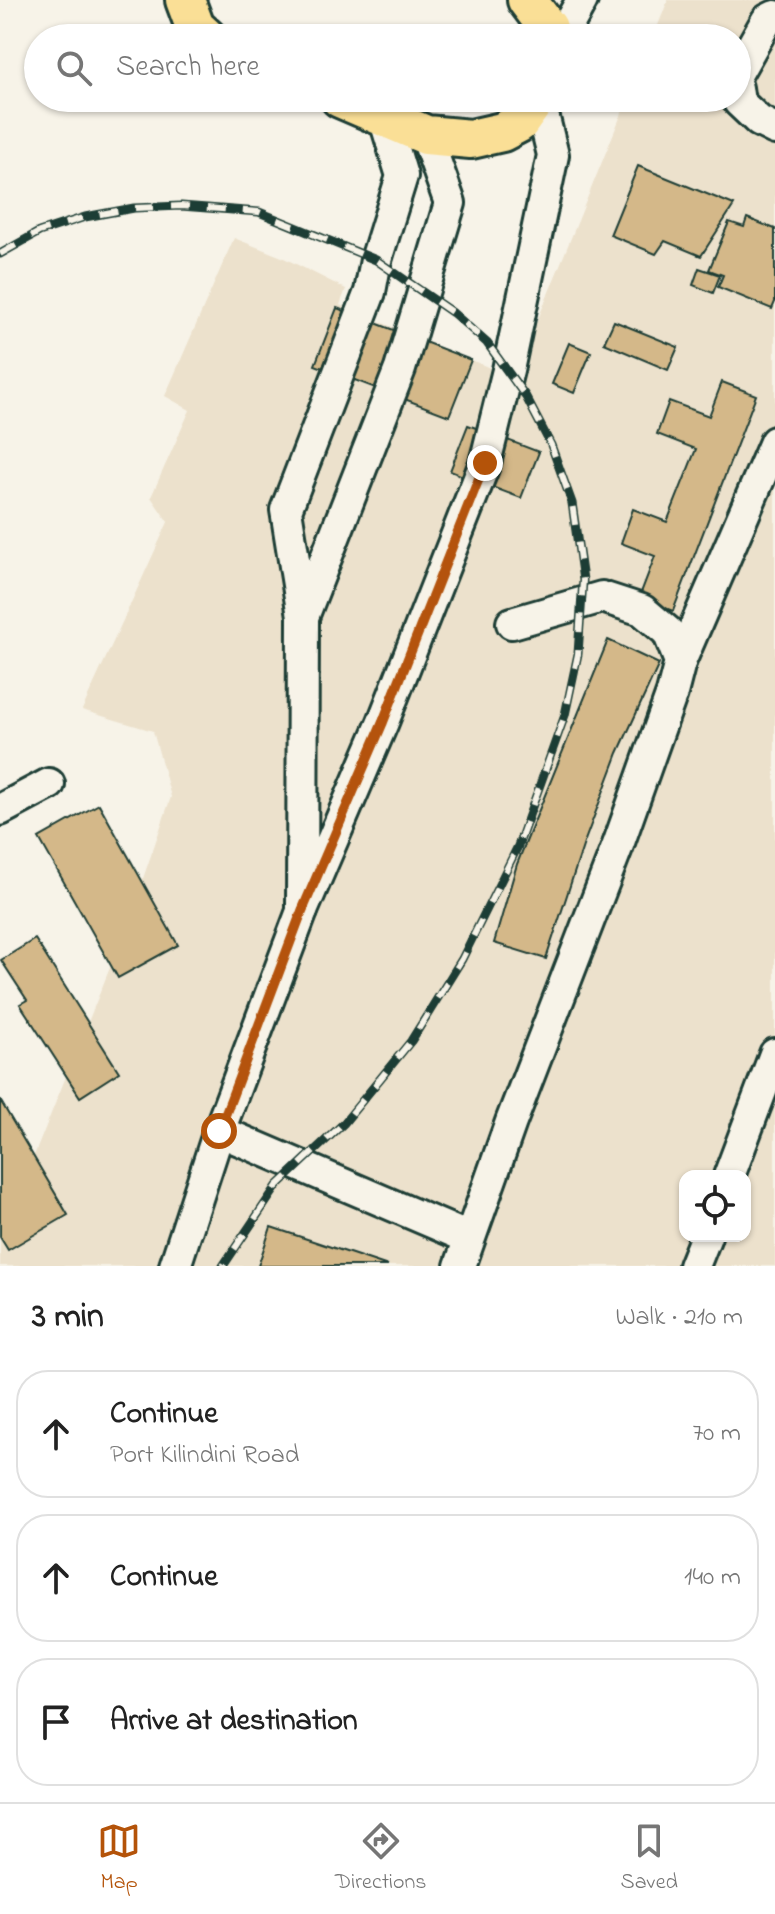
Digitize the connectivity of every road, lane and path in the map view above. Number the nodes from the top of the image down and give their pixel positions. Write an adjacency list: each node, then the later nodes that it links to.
1 (185, 0): 5 (main road)
2 (527, 0): 6 (main road)
3 (582, 0): 7 (street)
4 (775, 16): 8 (street)
5 (194, 24)
6 (545, 24)
7 (569, 24)
8 (751, 48)
9 (372, 112): 13 (main road)
10 (527, 112): 15 (main road)
11 (542, 112): 22 (street)
12 (750, 112): 14 (street)
13 (384, 117): 15 (main road); 17 (street)
14 (775, 129)
15 (426, 135): 17 (street)
16 (774, 448): 19 (street)
17 (303, 617): 22 (street)
18 (512, 623): 19 (street)
19 (680, 662): 27 (street)
20 (49, 784): 21 (street)
21 (0, 810)
22 (302, 911): 24 (street)
23 (775, 1054): 25 (street)
24 (219, 1131): 27 (street); 28 (street)
25 (731, 1170)
26 (704, 1242): 29 (street)
27 (464, 1252)
28 (175, 1266)
29 (694, 1266)

